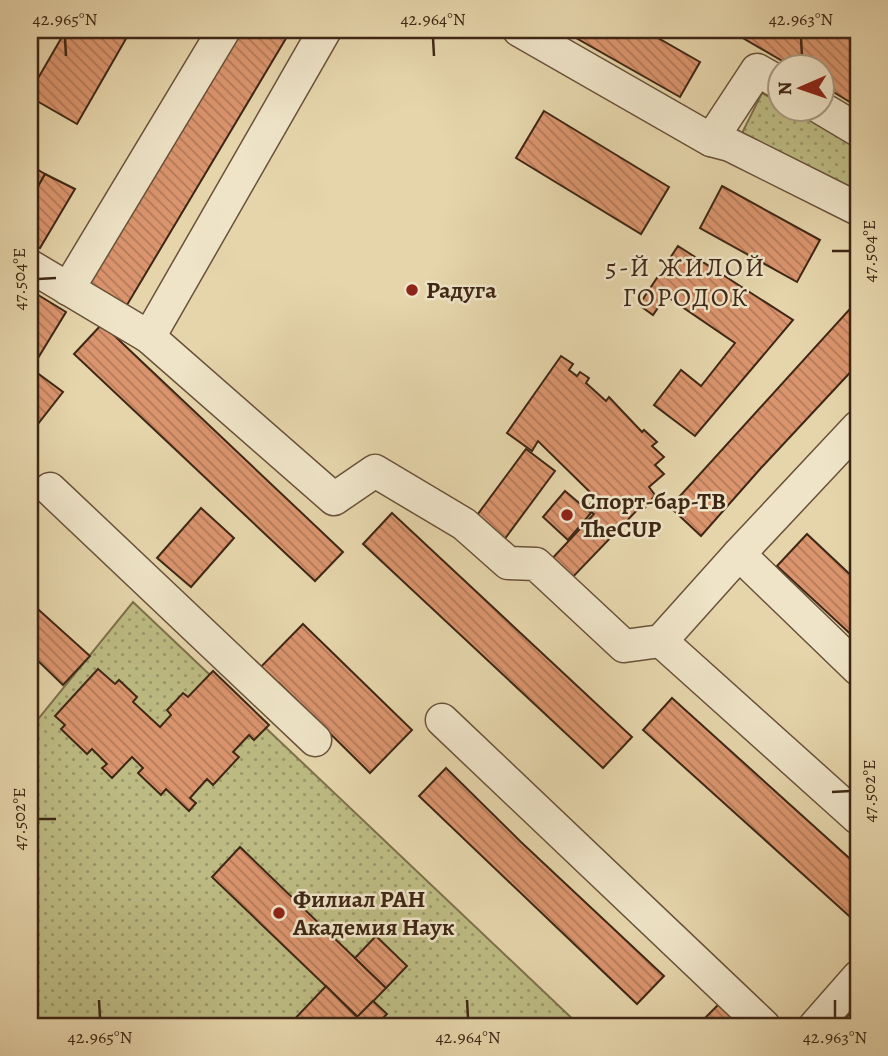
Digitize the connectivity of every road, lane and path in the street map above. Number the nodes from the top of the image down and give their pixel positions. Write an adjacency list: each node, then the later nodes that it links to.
1 (223, 30): 10 (lane)
2 (325, 30): 11 (lane)
3 (519, 30): 7 (lane)
4 (766, 75): 7 (lane)
5 (836, 117): 6 (lane)
6 (858, 131)
7 (711, 140): 8 (lane)
8 (857, 206)
9 (30, 266): 10 (lane)
10 (68, 289): 11 (lane)
11 (149, 337): 15 (lane)
12 (852, 446): 14 (lane)
13 (50, 489): 18 (lane)
14 (739, 554): 15 (lane); 16 (lane)
15 (661, 641): 19 (lane)
16 (858, 669)
17 (442, 720): 21 (lane)
18 (315, 740)
19 (858, 818)
20 (858, 977): 22 (lane)
21 (764, 1026)
22 (815, 1026)

